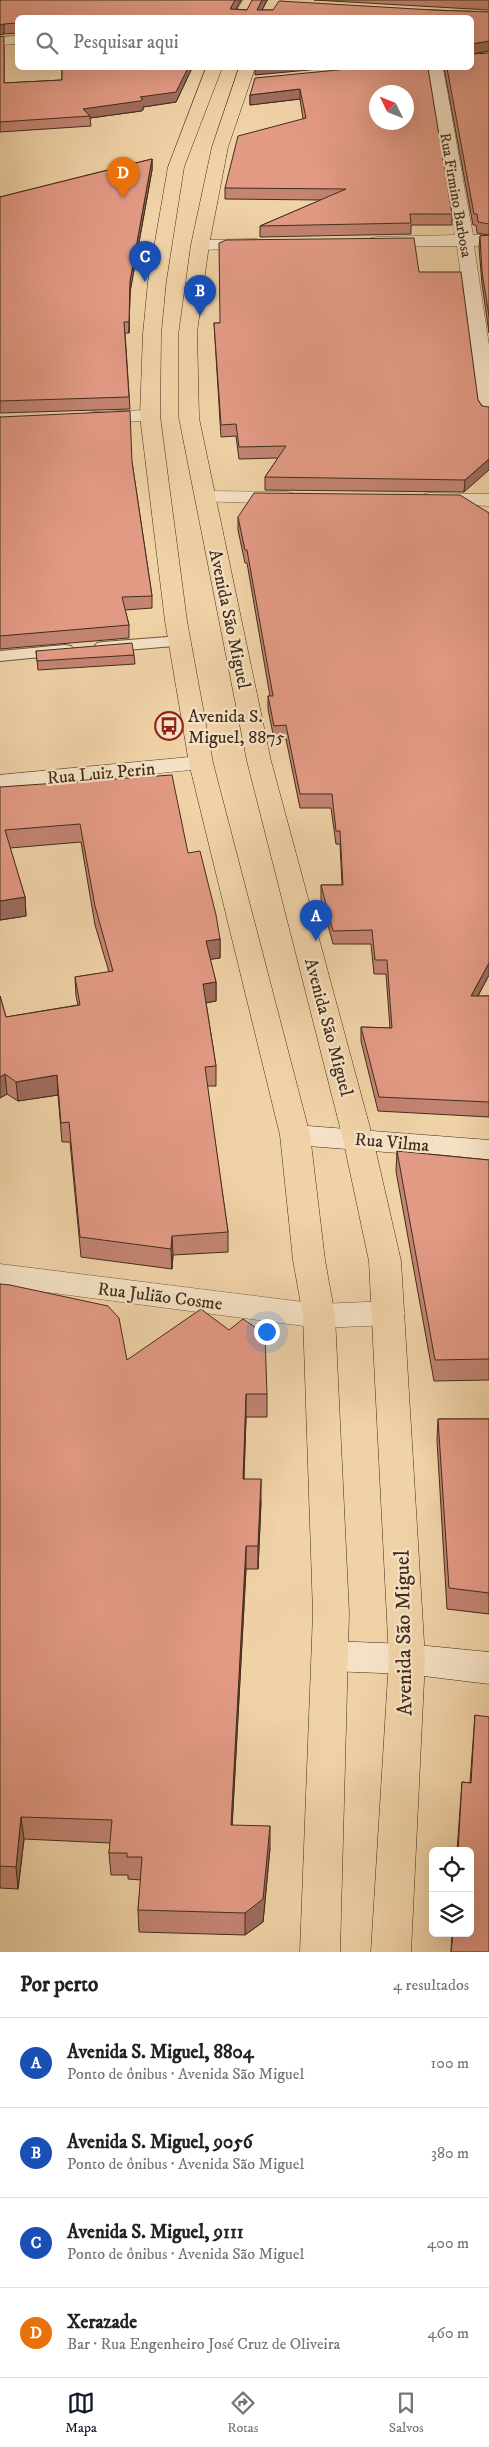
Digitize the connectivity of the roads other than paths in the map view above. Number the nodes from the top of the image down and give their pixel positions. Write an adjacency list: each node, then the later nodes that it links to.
1 (250, 0): 4 (main road)
2 (291, 6): 3 (street)
3 (271, 7)
4 (241, 15)
5 (15, 40): 6 (street)
6 (0, 41)
7 (213, 70): 12 (main road, Avenida São Miguel)
8 (246, 70): 11 (main road, Avenida São Miguel)
9 (435, 70): 13 (street, Rua Firmino Barbosa)
10 (261, 81): 11 (street)
11 (242, 83): 12 (main road, Avenida São Miguel)
12 (191, 153): 17 (main road, Avenida São Miguel); 19 (main road, Avenida São Miguel)
13 (465, 240): 14 (street); 15 (street); 18 (street, Rua Firmino Barbosa)
14 (489, 240)
15 (357, 242)
16 (269, 244): 17 (street)
17 (200, 245): 21 (main road, Avenida São Miguel)
18 (489, 412)
19 (150, 416): 20 (street); 25 (main road, Avenida São Miguel)
20 (75, 418)
21 (205, 497): 22 (street); 30 (main road, Avenida São Miguel)
22 (313, 498)
23 (411, 499): 24 (street)
24 (489, 500)
25 (180, 641): 26 (lane); 27 (main road, Avenida São Miguel)
26 (0, 656)
27 (201, 763): 28 (street, Rua Luiz Perin); 29 (main road, Avenida São Miguel)
28 (0, 782)
29 (295, 1135): 30 (street, Rua Vilma); 34 (main road, Avenida São Miguel)
30 (358, 1139): 31 (street, Rua Vilma); 33 (main road, Avenida São Miguel)
31 (489, 1150)
32 (0, 1275): 34 (street, Rua Julião Cosme)
33 (389, 1313): 34 (street); 36 (main road, Avenida São Miguel)
34 (319, 1316): 35 (main road, Avenida São Miguel)
35 (330, 1656): 36 (street); 38 (main road, Avenida São Miguel)
36 (407, 1659): 37 (street); 39 (main road, Avenida São Miguel)
37 (489, 1668)
38 (320, 1952)
39 (391, 1952)

